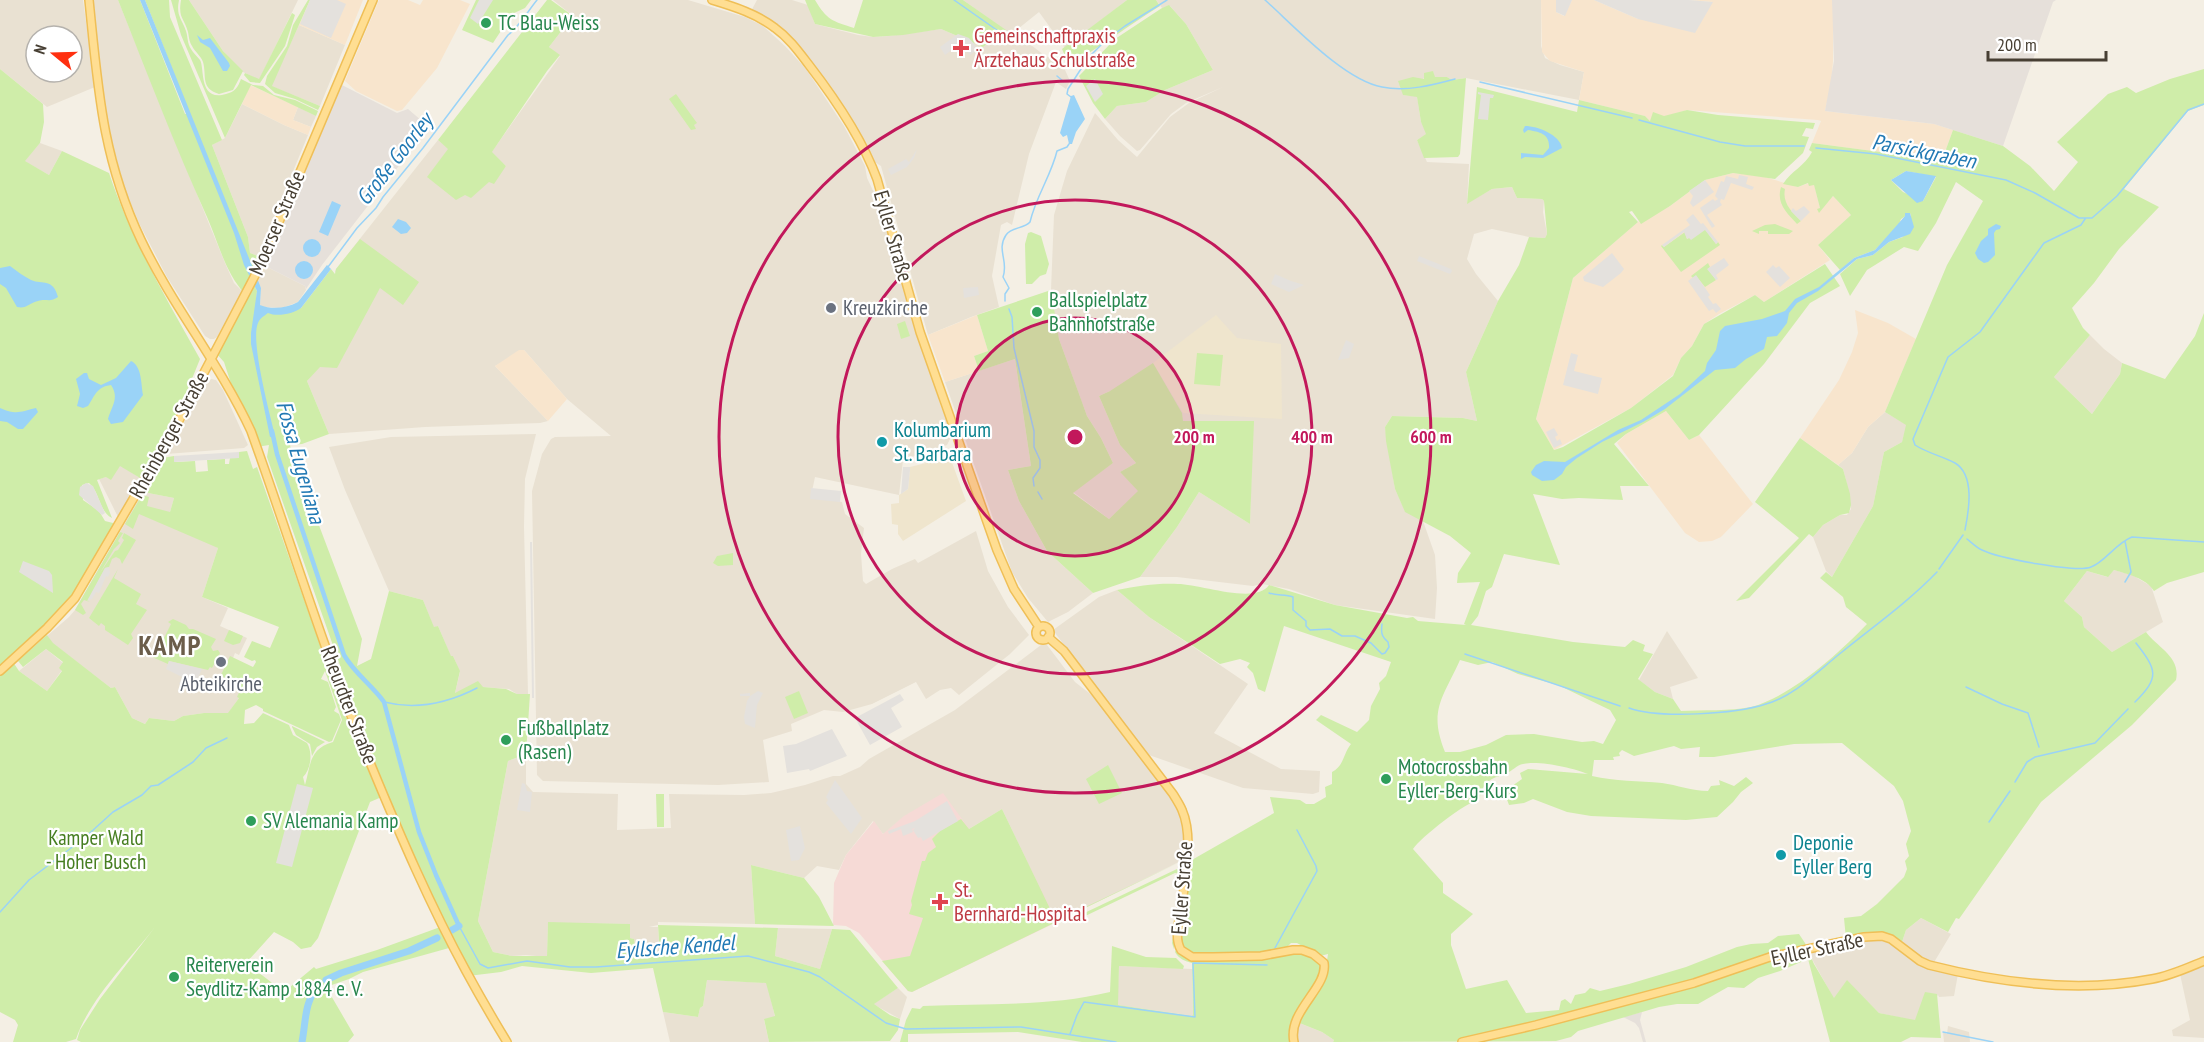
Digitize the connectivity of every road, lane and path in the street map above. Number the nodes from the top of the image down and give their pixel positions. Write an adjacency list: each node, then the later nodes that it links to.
1 (89, 0): 4 (main road, Rheinberger Straße)
2 (371, 0): 4 (main road, Moerser Straße)
3 (712, 0): 8 (main road, Eyller Straße)
4 (211, 360): 5 (main road, Rheinberger Straße); 7 (main road, Rheurdter Straße)
5 (0, 671)
6 (2204, 961): 9 (main road, Eyller Straße)
7 (507, 1042)
8 (1294, 1042)
9 (1462, 1042)

